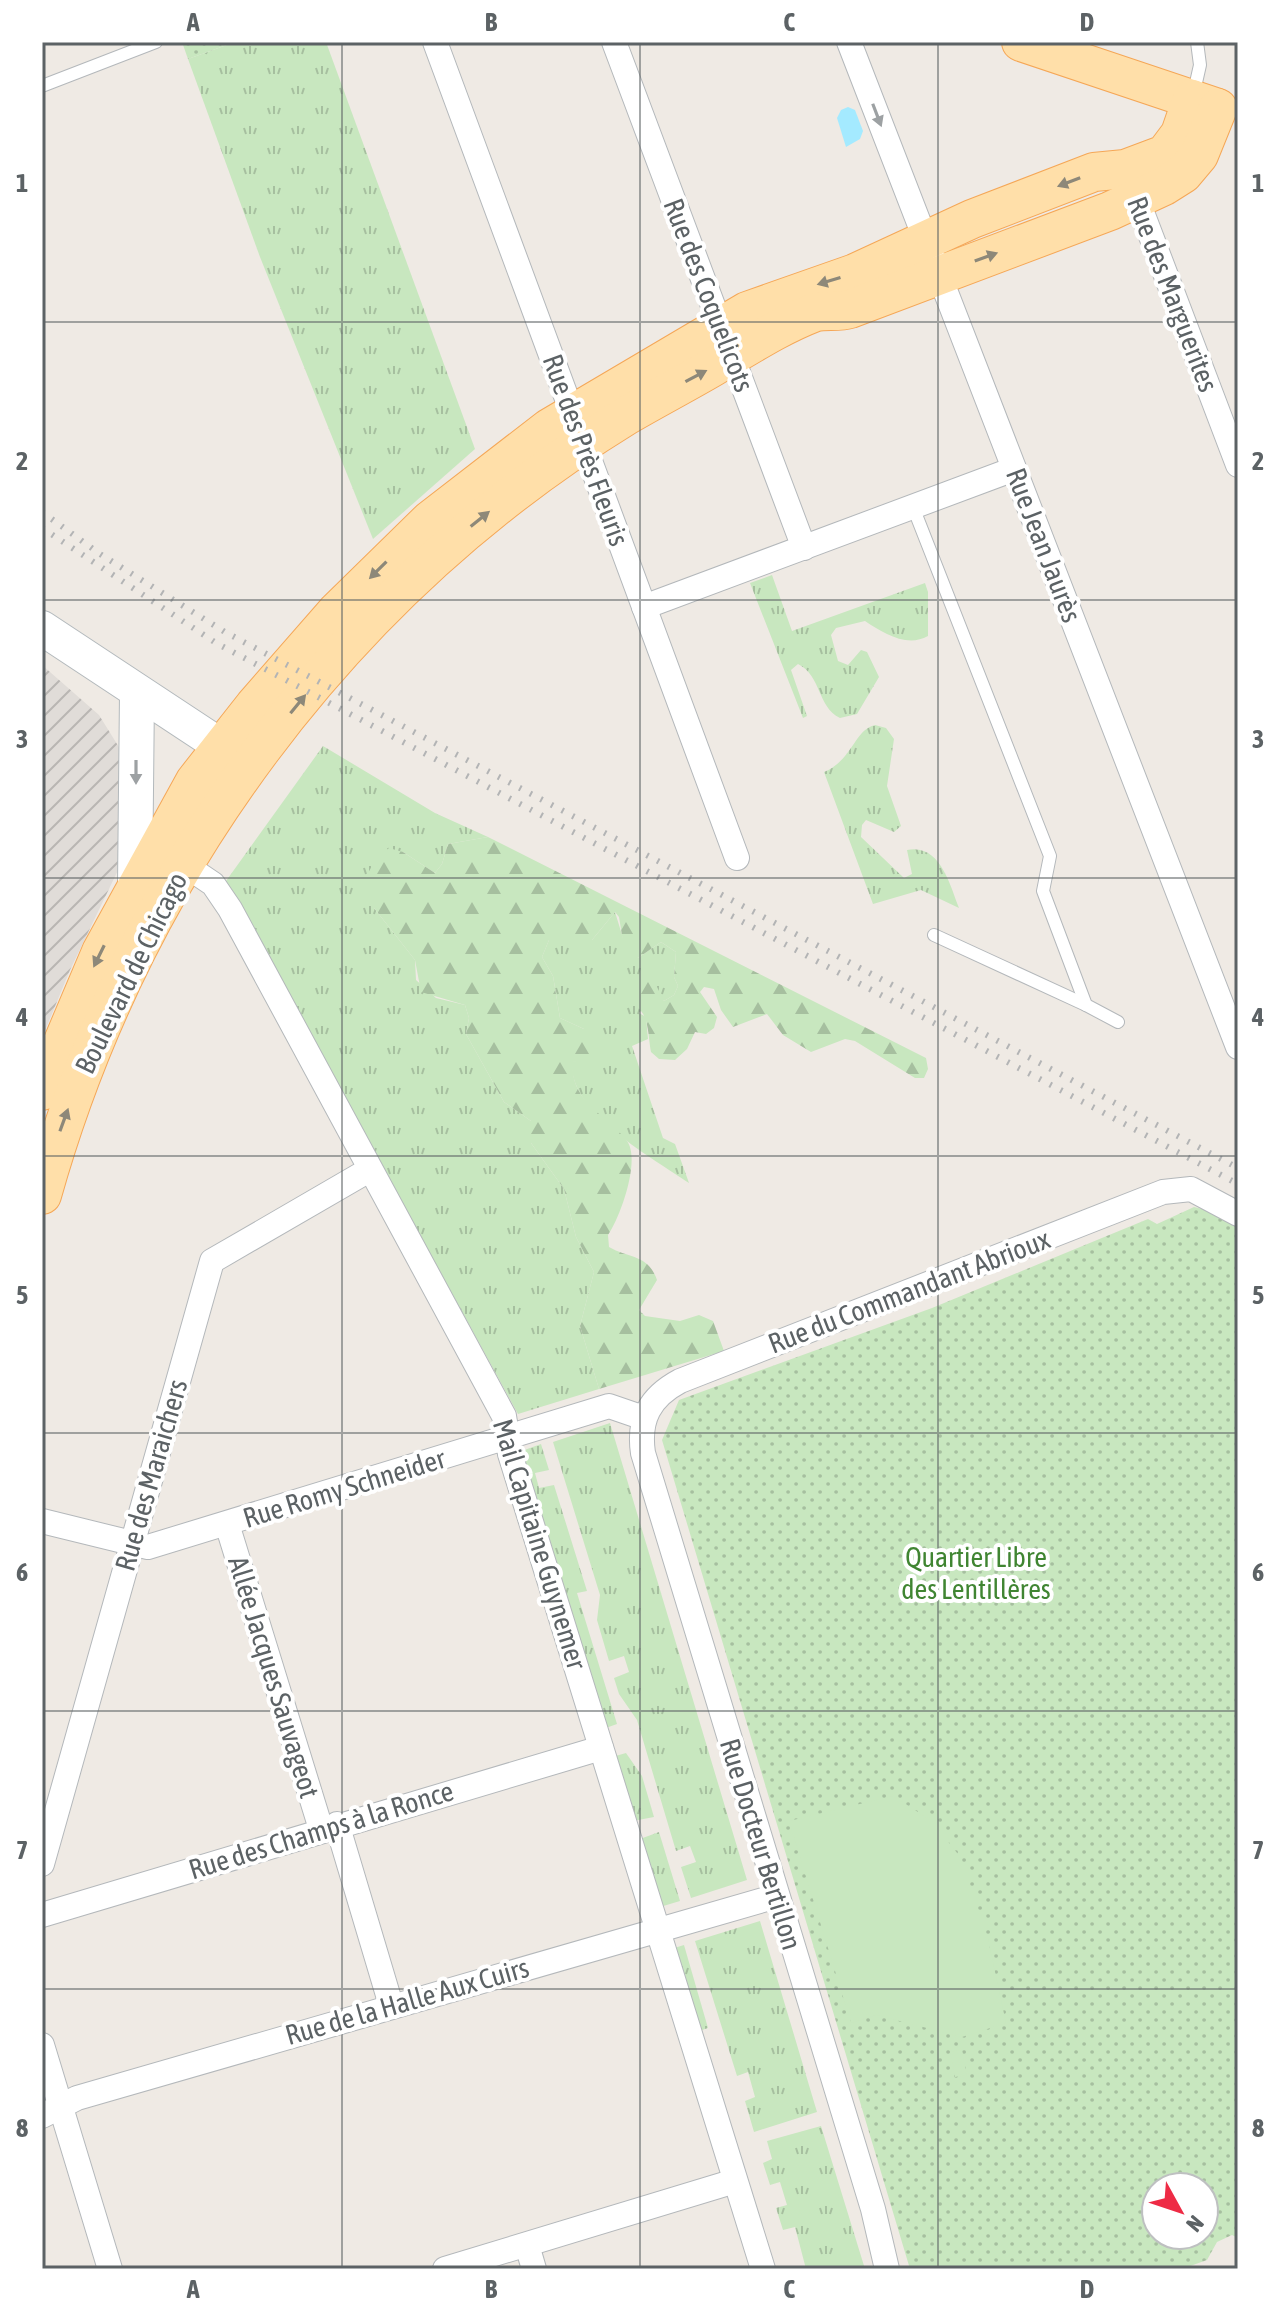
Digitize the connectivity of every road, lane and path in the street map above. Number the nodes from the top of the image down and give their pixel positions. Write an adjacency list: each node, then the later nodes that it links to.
1 (156, 42): 7 (lane)
2 (435, 42): 13 (street, Rue des Près Fleuris)
3 (614, 42): 12 (street, Rue des Coquelicots)
4 (849, 42): 10 (street, Rue Jean Jaurès, one-way to 10)
5 (1021, 42): 8 (main road)
6 (1197, 42): 8 (lane)
7 (42, 86)
8 (1216, 107): 9 (main road)
9 (1131, 184): 10 (main road, one-way to 10); 11 (main road, one-way to 9); 14 (street, Rue des Marguerites)
10 (925, 239): 11 (street, Rue Jean Jaurès); 12 (main road, one-way to 12)
11 (939, 275): 12 (main road); 15 (street, Rue Jean Jaurès)
12 (727, 341): 13 (main road, Boulevard de Chicago); 17 (street, Rue des Coquelicots)
13 (578, 428): 18 (street, Rue des Près Fleuris); 21 (main road, Boulevard de Chicago)
14 (1238, 465)
15 (1014, 469): 16 (street); 28 (street, Rue Jean Jaurès)
16 (913, 507): 17 (street); 26 (lane)
17 (804, 548): 18 (street)
18 (644, 607): 23 (street, Rue des Près Fleuris)
19 (42, 628): 20 (main road)
20 (137, 694): 21 (main road); 24 (main road, one-way to 24)
21 (235, 755): 22 (main road, Boulevard de Chicago)
22 (170, 856): 24 (main road, Boulevard de Chicago); 30 (street, Mail Capitaine Guynemer); 31 (main road, Boulevard de Chicago, one-way to 22)
23 (737, 858)
24 (135, 886): 29 (main road, Boulevard de Chicago, one-way to 29)
25 (934, 935): 26 (lane)
26 (1086, 1005): 27 (lane)
27 (1118, 1022)
28 (1238, 1047)
29 (42, 1091)
30 (369, 1170): 34 (street, Mail Capitaine Guynemer); 37 (street, Rue des Maraichers)
31 (42, 1195)
32 (1238, 1214): 33 (street, Rue du Commandant Abrioux)
33 (644, 1418): 34 (street, Rue Romy Schneider); 41 (street, Rue Docteur Bertillon)
34 (507, 1437): 36 (street, Rue Romy Schneider); 38 (street, Mail Capitaine Guynemer)
35 (42, 1521): 37 (street, Rue Romy Schneider)
36 (227, 1524): 37 (street, Rue Romy Schneider); 39 (street, Allée Jacques Sauvageot)
37 (131, 1544): 40 (street, Rue des Maraichers)
38 (601, 1748): 39 (street, Rue des Champs à la Ronce); 43 (street, Mail Capitaine Guynemer)
39 (329, 1827): 42 (street, Rue des Champs à la Ronce); 44 (street, Allée Jacques Sauvageot)
40 (42, 1864)
41 (777, 1896): 43 (street, Rue de la Halle Aux Cuirs); 53 (street, Rue Docteur Bertillon)
42 (42, 1915)
43 (657, 1930): 44 (street, Rue de la Halle Aux Cuirs); 47 (street, Mail Capitaine Guynemer)
44 (391, 2005): 46 (street, Rue de la Halle Aux Cuirs)
45 (42, 2045): 46 (street)
46 (52, 2112): 49 (street)
47 (735, 2181): 48 (street); 52 (street, Mail Capitaine Guynemer)
48 (527, 2245): 50 (street); 51 (street)
49 (110, 2269)
50 (445, 2269)
51 (534, 2269)
52 (763, 2269)
53 (887, 2269)

